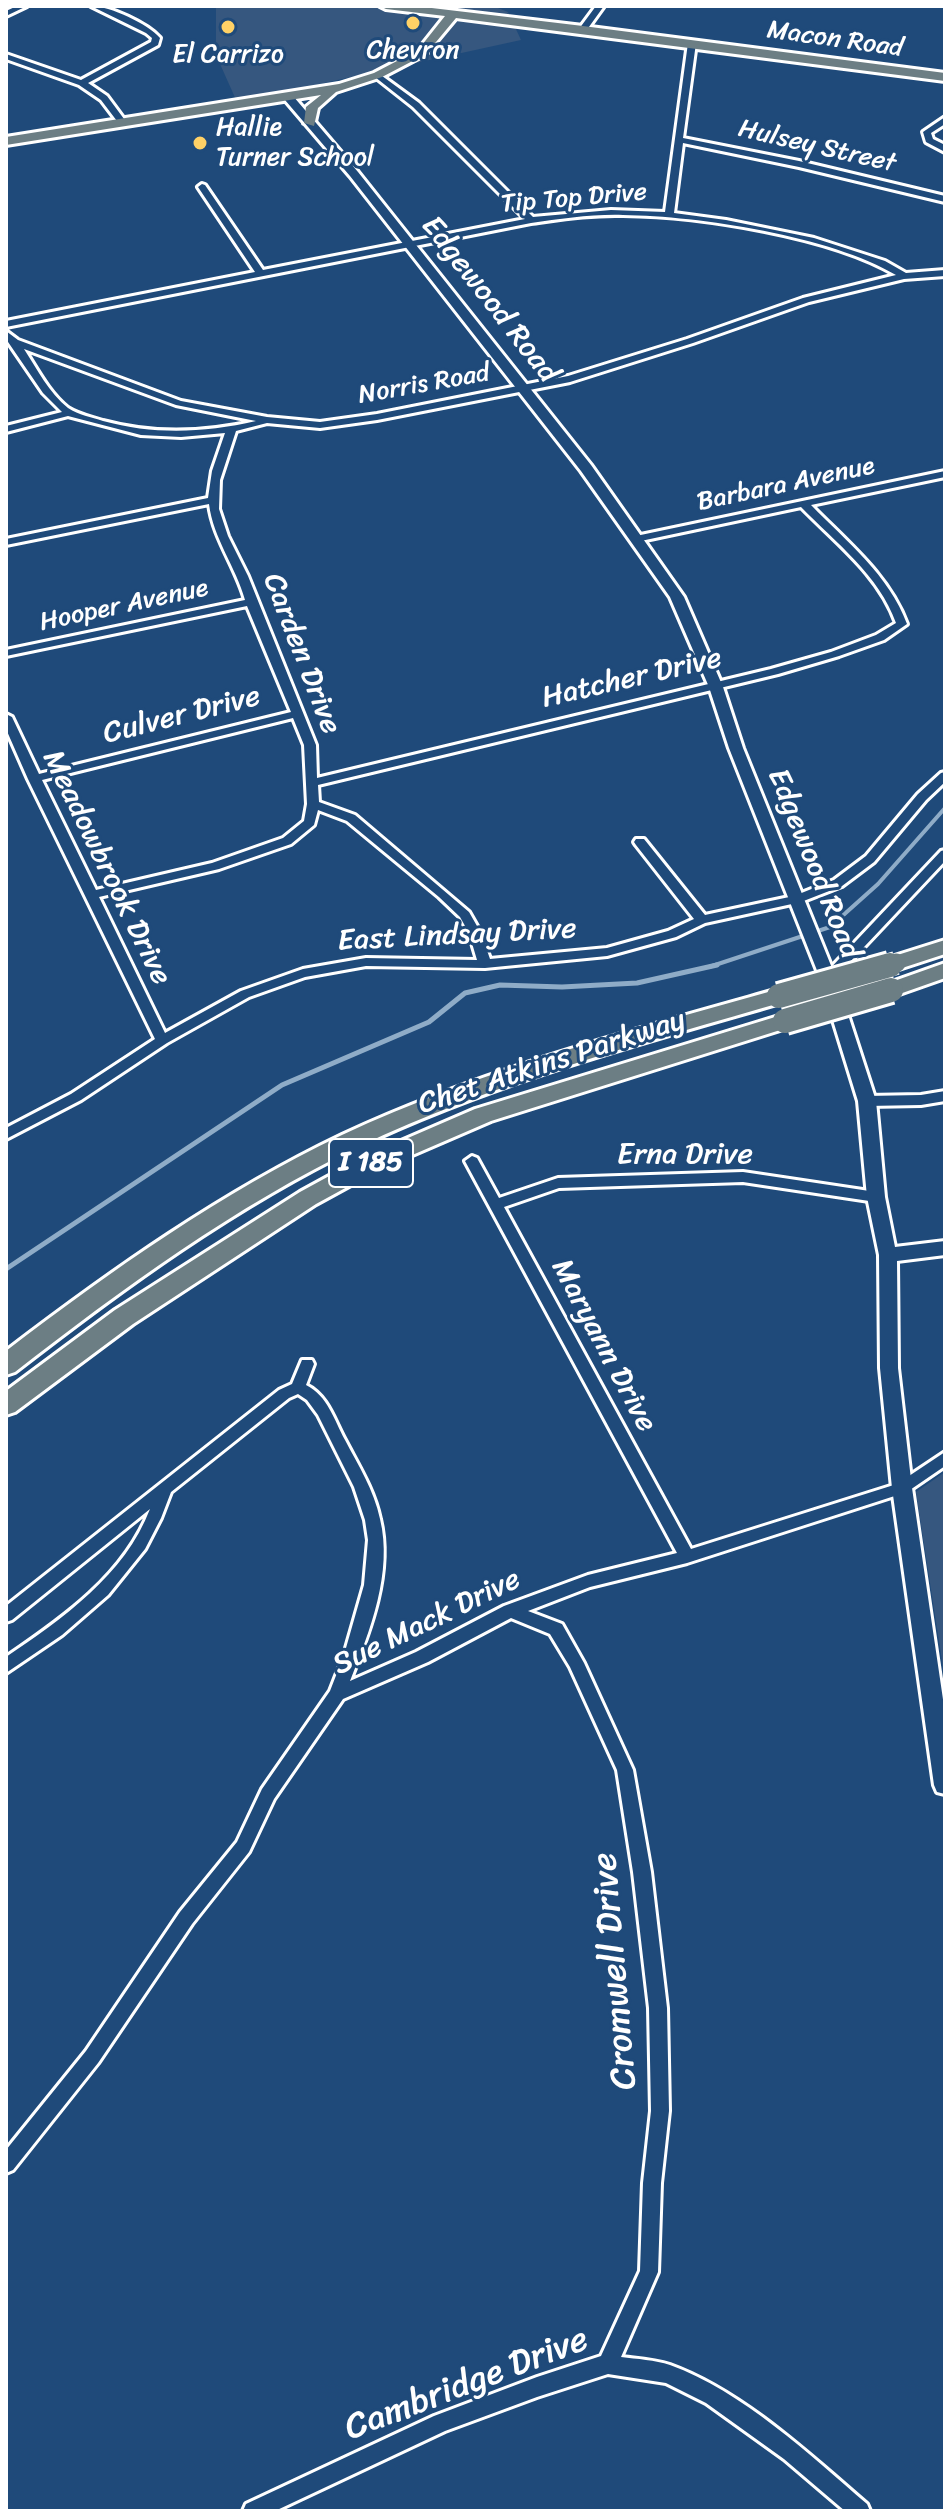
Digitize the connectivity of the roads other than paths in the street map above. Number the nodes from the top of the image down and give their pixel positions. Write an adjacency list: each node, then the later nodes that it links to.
1 (23, 6): 6 (street)
2 (95, 6): 14 (street)
3 (386, 6): 5 (main road, Macon Road)
4 (600, 6): 8 (street)
5 (456, 10): 7 (main road, Macon Road); 10 (main road)
6 (6, 14)
7 (519, 21): 8 (main road, Macon Road); 10 (main road)
8 (583, 29): 9 (main road, Macon Road)
9 (692, 43): 13 (main road, Macon Road); 20 (street)
10 (422, 52): 12 (main road)
11 (6, 56): 14 (street)
12 (378, 75): 15 (main road); 26 (street)
13 (945, 77)
14 (82, 83): 18 (street)
15 (342, 87): 16 (main road); 19 (main road)
16 (289, 98): 18 (main road); 19 (street, Edgewood Road)
17 (945, 120): 22 (street)
18 (123, 123): 21 (main road)
19 (310, 123): 27 (street, Edgewood Road)
20 (679, 140): 24 (street, Hulsey Street); 25 (street)
21 (6, 141)
22 (945, 149)
23 (202, 187): 29 (street)
24 (945, 199)
25 (669, 214): 26 (street, Tip Top Drive); 30 (street, Tip Top Drive)
26 (531, 220): 27 (street, Tip Top Drive)
27 (411, 245): 29 (street, Tip Top Drive); 33 (street, Edgewood Road)
28 (945, 273): 30 (street, Norris Road)
29 (261, 274): 31 (street, Tip Top Drive)
30 (904, 276): 33 (street, Norris Road)
31 (6, 324)
32 (10, 338): 34 (street); 35 (street, Norris Road)
33 (524, 389): 35 (street, Norris Road); 41 (street, Edgewood Road)
34 (69, 413): 36 (street); 37 (street)
35 (267, 420): 37 (street)
36 (6, 429)
37 (231, 430): 39 (street)
38 (945, 474): 40 (street, Barbara Avenue)
39 (213, 500): 42 (street); 43 (street, Carden Drive)
40 (804, 504): 41 (street, Barbara Avenue); 45 (street, Hatcher Drive)
41 (636, 539): 45 (street, Edgewood Road)
42 (6, 542)
43 (251, 602): 44 (street, Hooper Avenue); 46 (street, Carden Drive)
44 (6, 653)
45 (716, 687): 50 (street, Hatcher Drive); 55 (street, Edgewood Road)
46 (296, 714): 49 (street, Culver Drive); 50 (street, Carden Drive)
47 (6, 717): 49 (street, Meadowbrook Drive)
48 (945, 776): 55 (street, East Lindsay Drive)
49 (34, 779): 54 (street, Meadowbrook Drive)
50 (314, 782): 51 (street, Carden Drive)
51 (313, 804): 54 (street); 58 (street)
52 (640, 842): 56 (street)
53 (945, 854): 59 (street)
54 (90, 895): 61 (street, Meadowbrook Drive)
55 (797, 899): 56 (street, East Lindsay Drive); 59 (street, Edgewood Road)
56 (702, 920): 58 (street, East Lindsay Drive)
57 (945, 947): 71 (highway, Chet Atkins Parkway / I 185, bridge)
58 (485, 964): 61 (street, East Lindsay Drive)
59 (824, 969): 63 (street, Edgewood Road)
60 (945, 970): 73 (highway, Chet Atkins Parkway / I 185, bridge)
61 (162, 1040): 64 (street, East Lindsay Drive)
62 (945, 1096): 63 (street)
63 (867, 1101): 66 (street, Edgewood Road)
64 (6, 1134)
65 (472, 1161): 67 (street, Maryann Drive)
66 (876, 1197): 67 (street, Erna Drive); 69 (street, Edgewood Road)
67 (497, 1204): 77 (street, Maryann Drive)
68 (945, 1248): 69 (street)
69 (888, 1255): 76 (street, Edgewood Road)
70 (307, 1364): 72 (street)
71 (6, 1365)
72 (298, 1388): 75 (street); 81 (street)
73 (6, 1405)
74 (945, 1458): 76 (street, Sue Mack Drive)
75 (165, 1488): 79 (street); 80 (street)
76 (902, 1488): 77 (street, Sue Mack Drive); 82 (street, Edgewood Road)
77 (687, 1557): 78 (street, Sue Mack Drive)
78 (510, 1611): 81 (street, Sue Mack Drive); 84 (street, Cromwell Drive)
79 (6, 1615)
80 (6, 1666)
81 (337, 1694): 83 (street, Sue Mack Drive)
82 (945, 1785)
83 (6, 2164)
84 (608, 2364): 85 (street, Cambridge Drive); 86 (street, Cambridge Drive)
85 (253, 2511)
86 (860, 2511)

